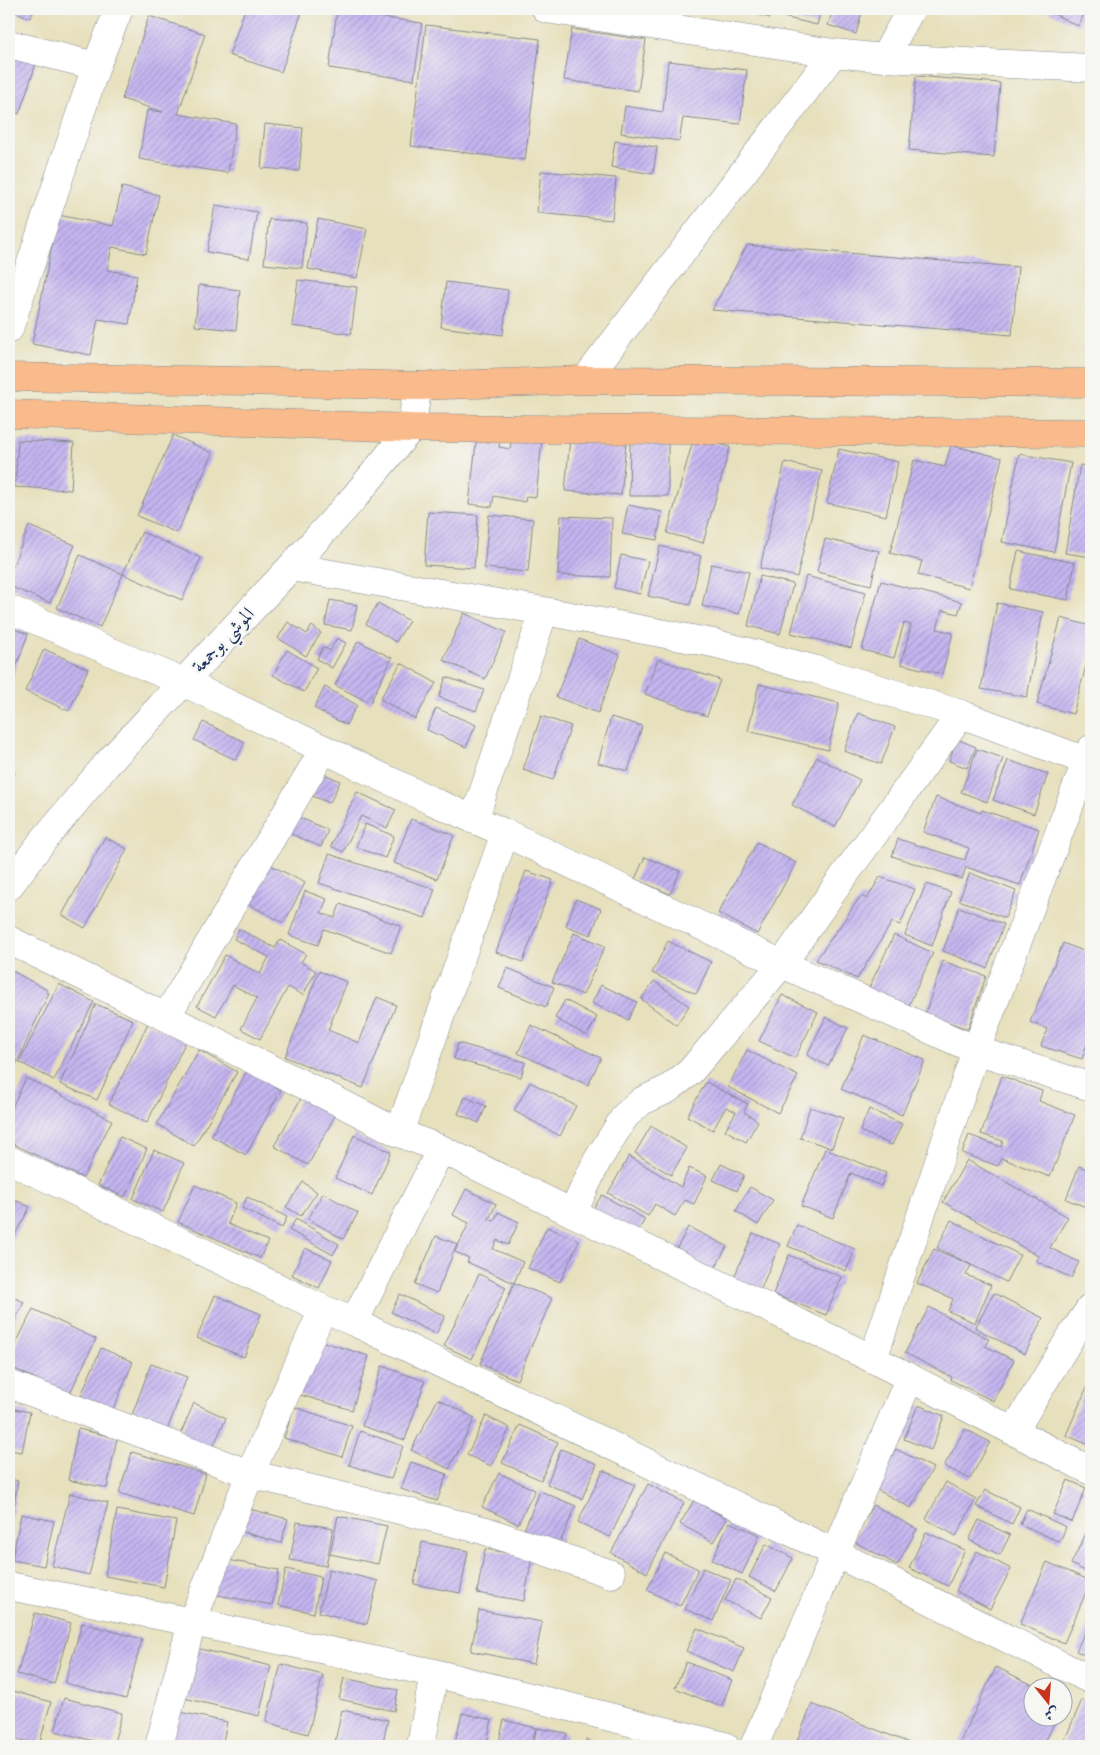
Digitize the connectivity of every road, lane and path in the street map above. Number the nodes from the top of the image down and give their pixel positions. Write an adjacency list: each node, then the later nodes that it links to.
1 (119, 9): 7 (street)
2 (546, 9): 5 (street)
3 (911, 9): 6 (street)
4 (9, 44): 7 (street)
5 (834, 53): 6 (street); 11 (street)
6 (884, 58): 8 (street)
7 (96, 66): 9 (street)
8 (1091, 68)
9 (9, 329)
10 (9, 377): 13 (main road)
11 (585, 380): 12 (main road); 13 (main road)
12 (1091, 383)
13 (418, 386): 15 (street, الموشي بوجمعة)
14 (9, 414): 15 (main road)
15 (411, 428): 16 (main road); 17 (street, الموشي بوجمعة)
16 (1091, 433)
17 (291, 567): 19 (street); 20 (street, الموشي بوجمعة)
18 (9, 609): 20 (street)
19 (544, 611): 21 (street); 24 (street)
20 (183, 682): 22 (street); 26 (street, الموشي بوجمعة)
21 (961, 714): 23 (street); 28 (street)
22 (324, 749): 24 (street); 29 (street)
23 (1089, 755): 30 (street)
24 (474, 820): 25 (street)
25 (505, 834): 28 (street); 32 (street)
26 (9, 886)
27 (9, 940): 29 (street)
28 (782, 964): 30 (street); 35 (street)
29 (166, 1017): 32 (street)
30 (976, 1050): 31 (street); 39 (street)
31 (1091, 1087)
32 (399, 1133): 33 (street)
33 (441, 1150): 35 (street); 38 (street)
34 (9, 1160): 37 (street)
35 (572, 1212): 39 (street)
36 (1091, 1307): 42 (street)
37 (323, 1309): 38 (street); 44 (street)
38 (354, 1322): 45 (street)
39 (873, 1359): 40 (street)
40 (910, 1379): 42 (street); 45 (street)
41 (9, 1384): 44 (street)
42 (1014, 1431): 43 (street)
43 (1091, 1470)
44 (250, 1474): 46 (street); 48 (street)
45 (835, 1553): 50 (street); 54 (street)
46 (612, 1574)
47 (9, 1586): 48 (street)
48 (192, 1622): 49 (street); 51 (street)
49 (434, 1674): 52 (street); 53 (street)
50 (1091, 1680)
51 (159, 1746)
52 (421, 1746)
53 (725, 1746)
54 (754, 1746)

